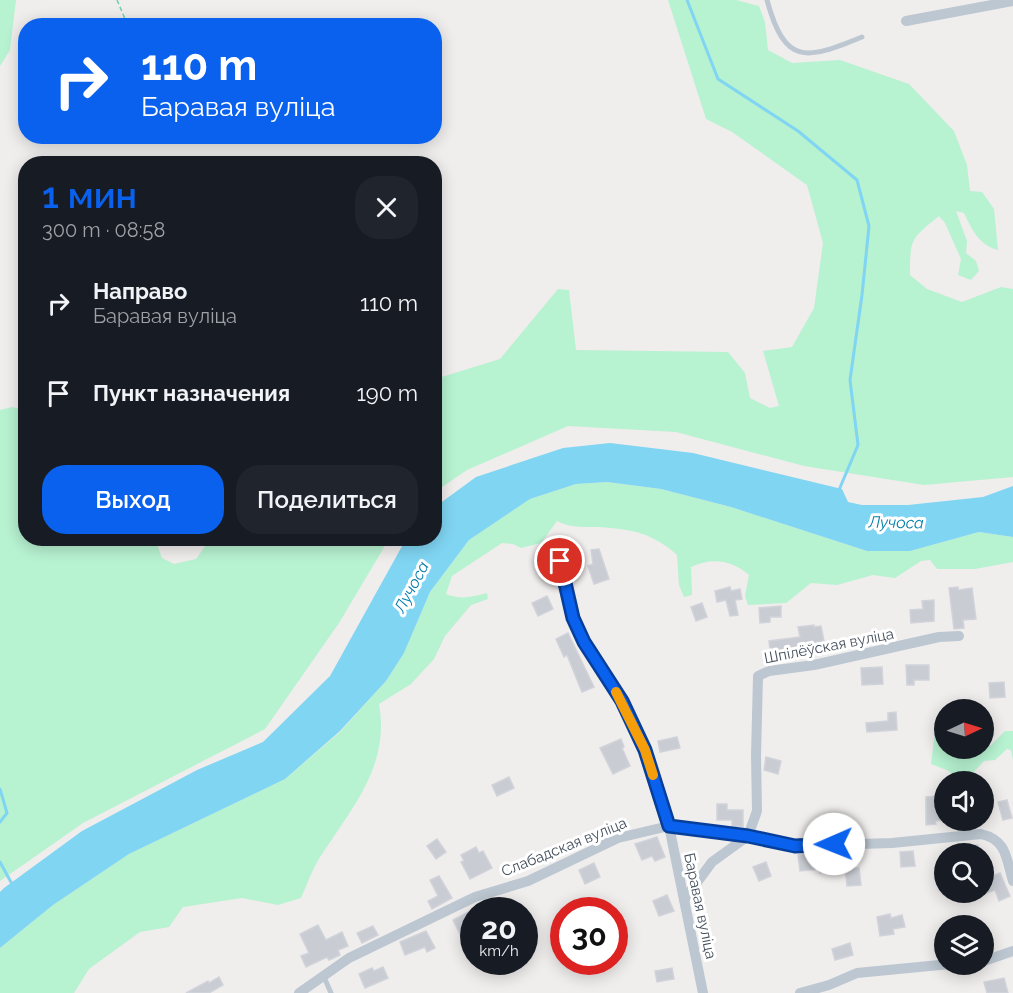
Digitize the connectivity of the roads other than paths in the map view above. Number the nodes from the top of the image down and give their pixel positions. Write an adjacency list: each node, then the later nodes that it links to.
1 (767, 0): 4 (lane)
2 (1013, 1): 3 (street)
3 (906, 21)
4 (862, 37)
5 (560, 561): 7 (street, Баравая вуліца)
6 (959, 636): 8 (street, Шпілёўская вуліца)
7 (669, 826): 8 (street, Слабадская вуліца); 10 (street, Баравая вуліца); 14 (street, Слабадская вуліца)
8 (748, 836): 9 (street, Слабадская вуліца); 10 (street)
9 (1013, 881)
10 (684, 900): 17 (street, Баравая вуліца)
11 (1013, 951): 12 (street)
12 (994, 958)
13 (934, 966): 18 (street)
14 (324, 977): 15 (street, Слабадская вуліца); 16 (lane)
15 (299, 993)
16 (331, 993)
17 (703, 993)
18 (800, 993)

